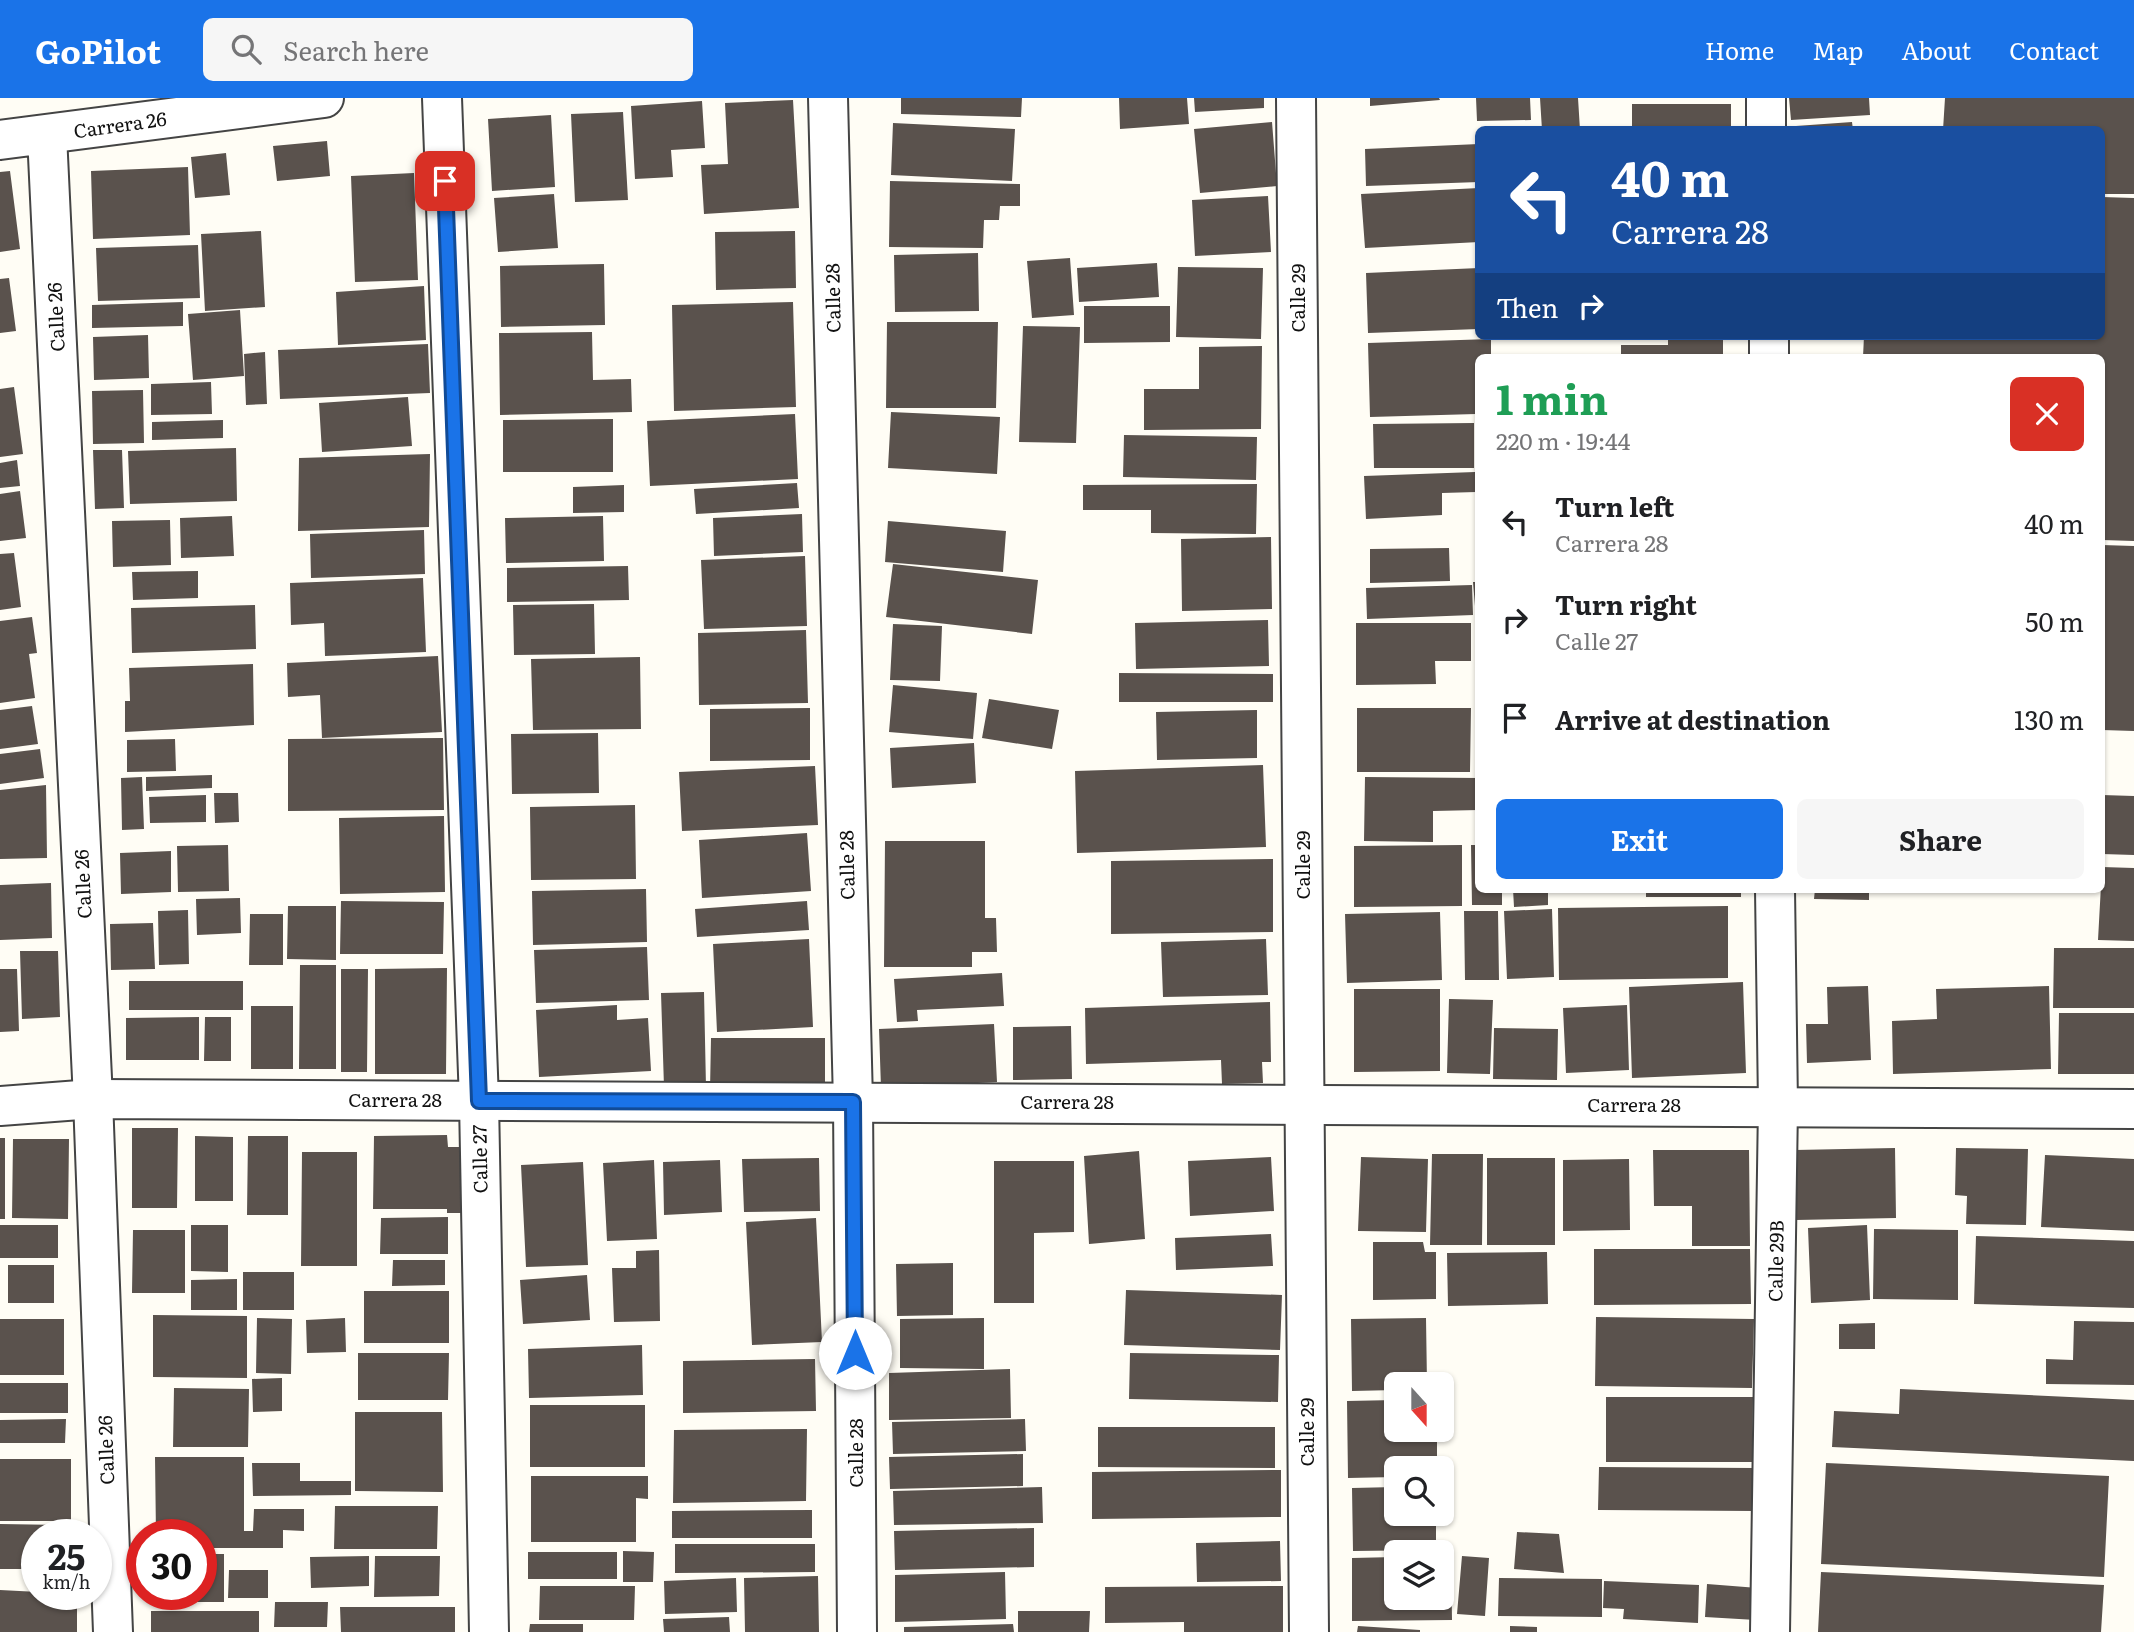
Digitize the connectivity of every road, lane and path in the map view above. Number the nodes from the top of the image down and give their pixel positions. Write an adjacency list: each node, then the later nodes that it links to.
1 (324, 98): 7 (street, Carrera 26)
2 (442, 98): 11 (street, Calle 27)
3 (828, 98): 12 (street, Calle 28)
4 (1296, 98): 13 (street, Calle 29)
5 (1766, 98): 6 (street)
6 (1766, 126)
7 (47, 135): 8 (street, Carrera 26); 10 (street, Calle 26)
8 (0, 140)
9 (1775, 893): 14 (street, Calle 29B)
10 (93, 1099): 11 (street, Carrera 28); 15 (street, Carrera 28); 17 (street, Calle 26)
11 (479, 1101): 12 (street, Carrera 28); 18 (street, Calle 27)
12 (853, 1102): 13 (street, Carrera 28); 19 (street, Calle 28)
13 (1305, 1103): 14 (street, Carrera 28); 20 (street, Calle 29)
14 (1778, 1105): 16 (street, Carrera 28); 21 (street, Calle 29B)
15 (0, 1106)
16 (2134, 1109)
17 (113, 1632)
18 (489, 1632)
19 (857, 1632)
20 (1309, 1632)
21 (1770, 1632)

